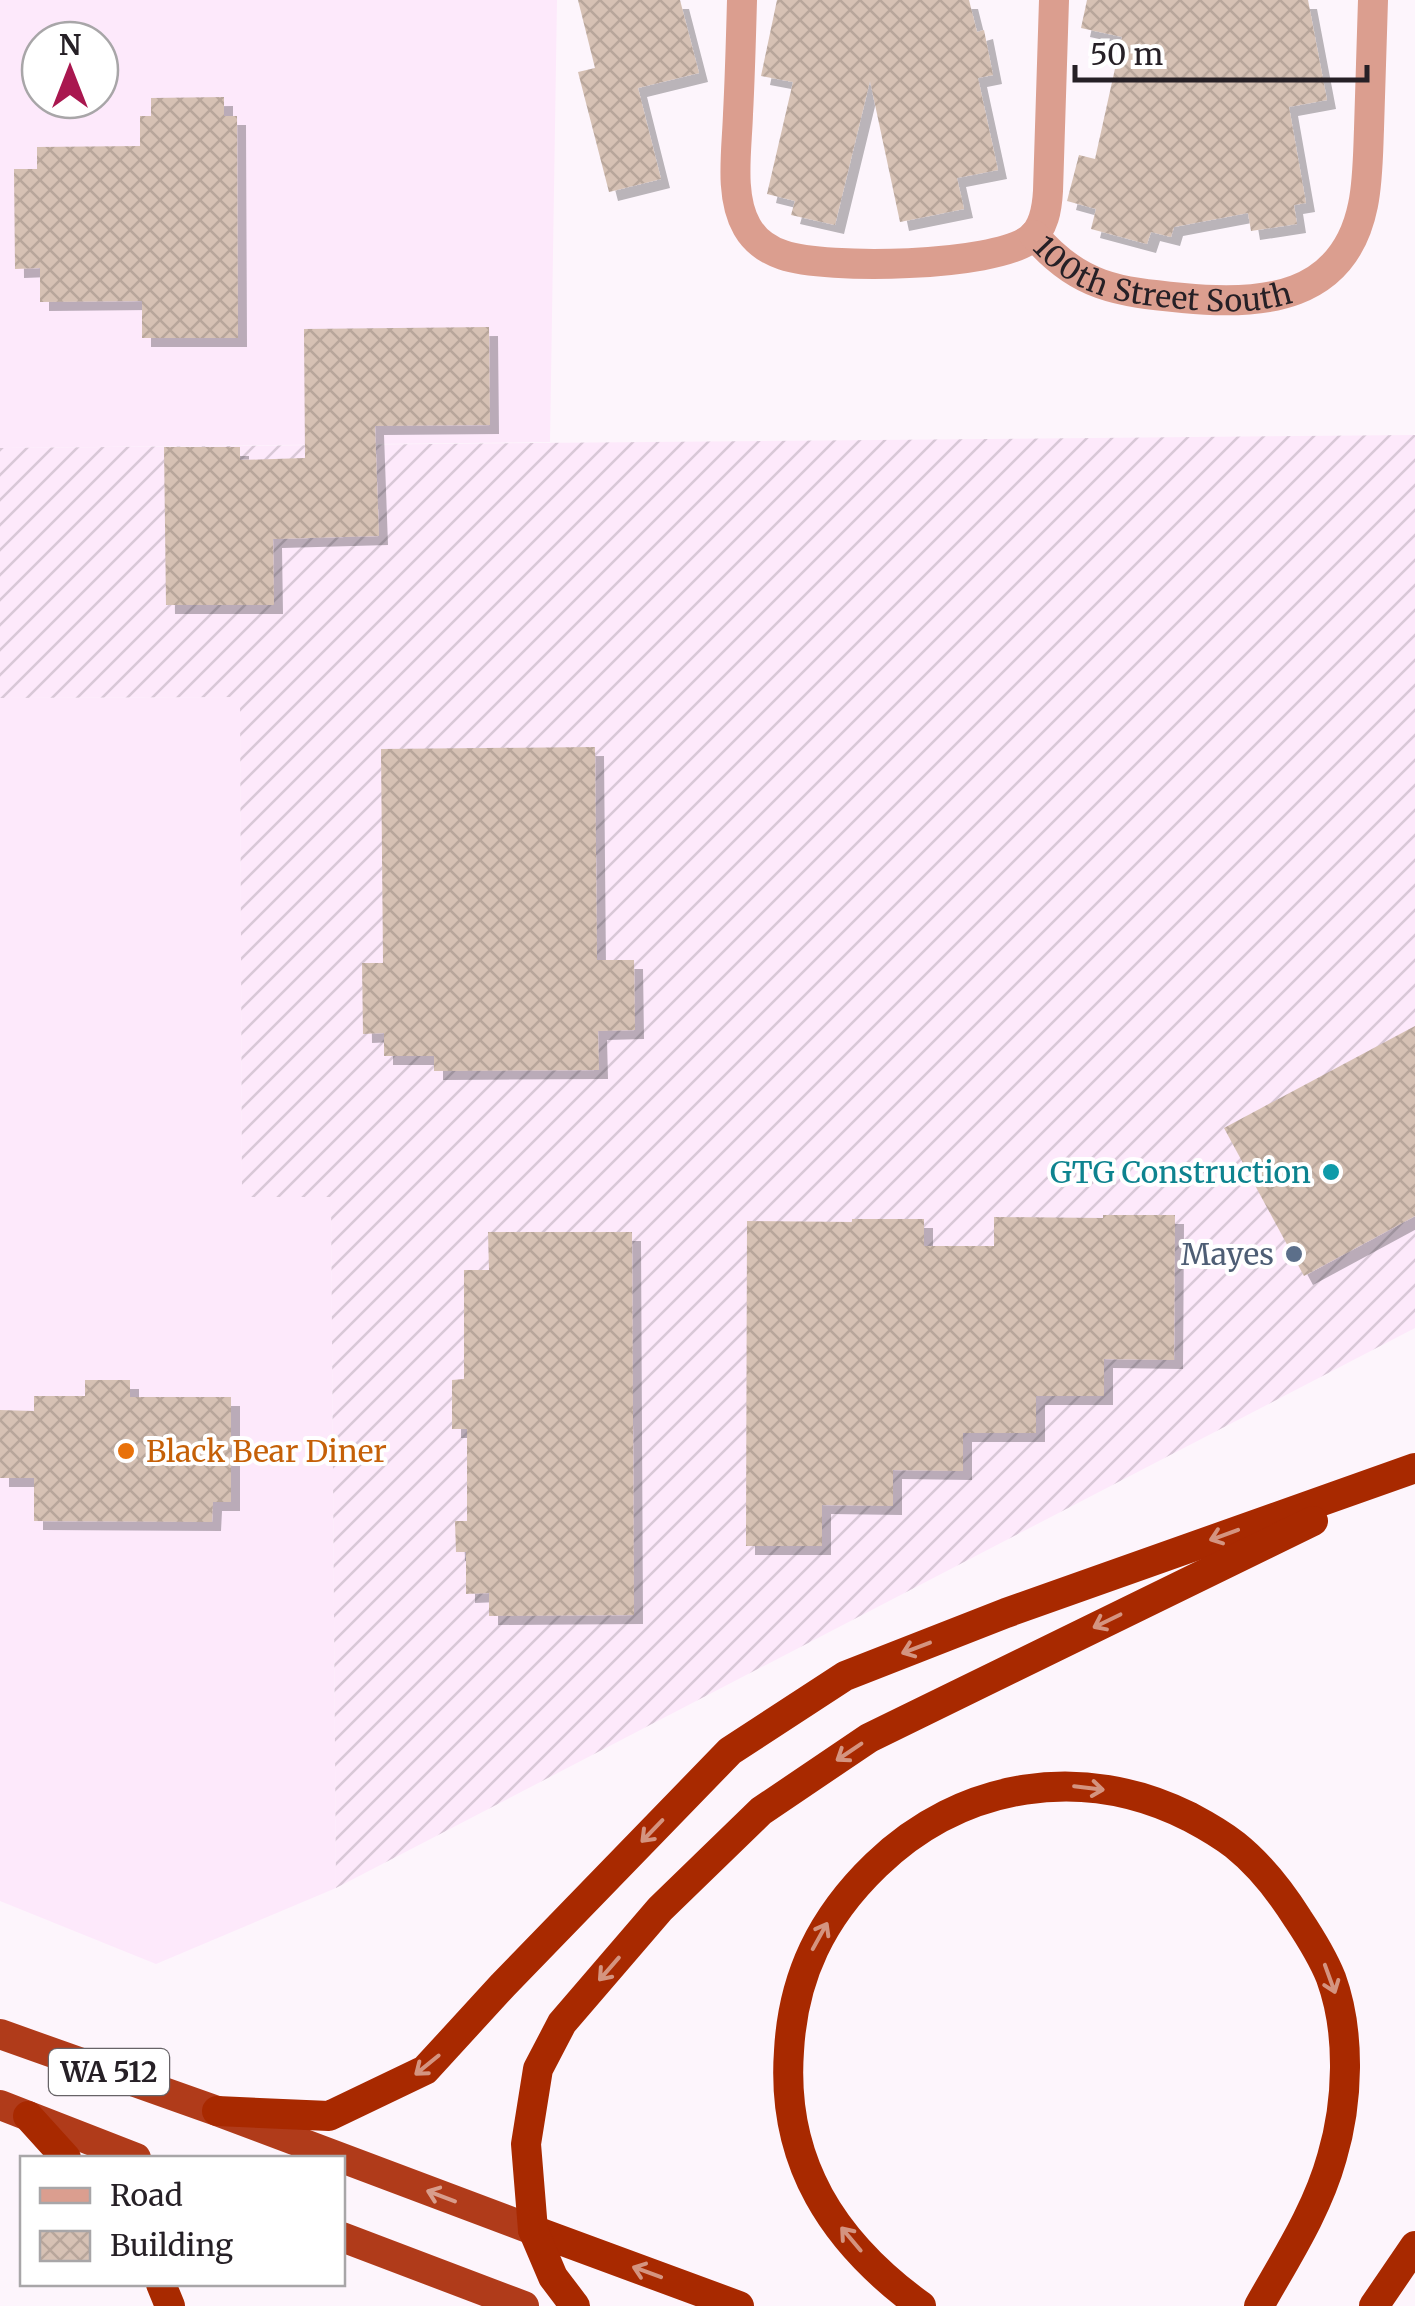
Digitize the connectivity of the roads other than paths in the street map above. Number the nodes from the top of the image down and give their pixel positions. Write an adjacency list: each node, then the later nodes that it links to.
1 (742, 0): 4 (street, 100th Street South)
2 (1054, 0): 4 (street)
3 (1373, 0): 4 (street, 100th Street South)
4 (1034, 235)
5 (1415, 1470): 8 (highway, one-way to 8); 13 (highway, one-way to 13)
6 (0, 2034): 8 (highway, WA 512)
7 (14, 2111): 9 (highway); 10 (highway, WA 512)
8 (218, 2111): 11 (highway, WA 512, one-way to 8)
9 (64, 2156)
10 (131, 2156)
11 (337, 2156)
12 (345, 2159): 13 (highway, WA 512, one-way to 12)
13 (532, 2230): 17 (highway); 18 (highway, WA 512, one-way to 13)
14 (345, 2238): 16 (highway)
15 (1415, 2246): 21 (highway)
16 (524, 2306)
17 (575, 2306)
18 (738, 2306)
19 (921, 2306): 20 (highway, one-way to 20)
20 (1259, 2306)
21 (1374, 2306)

